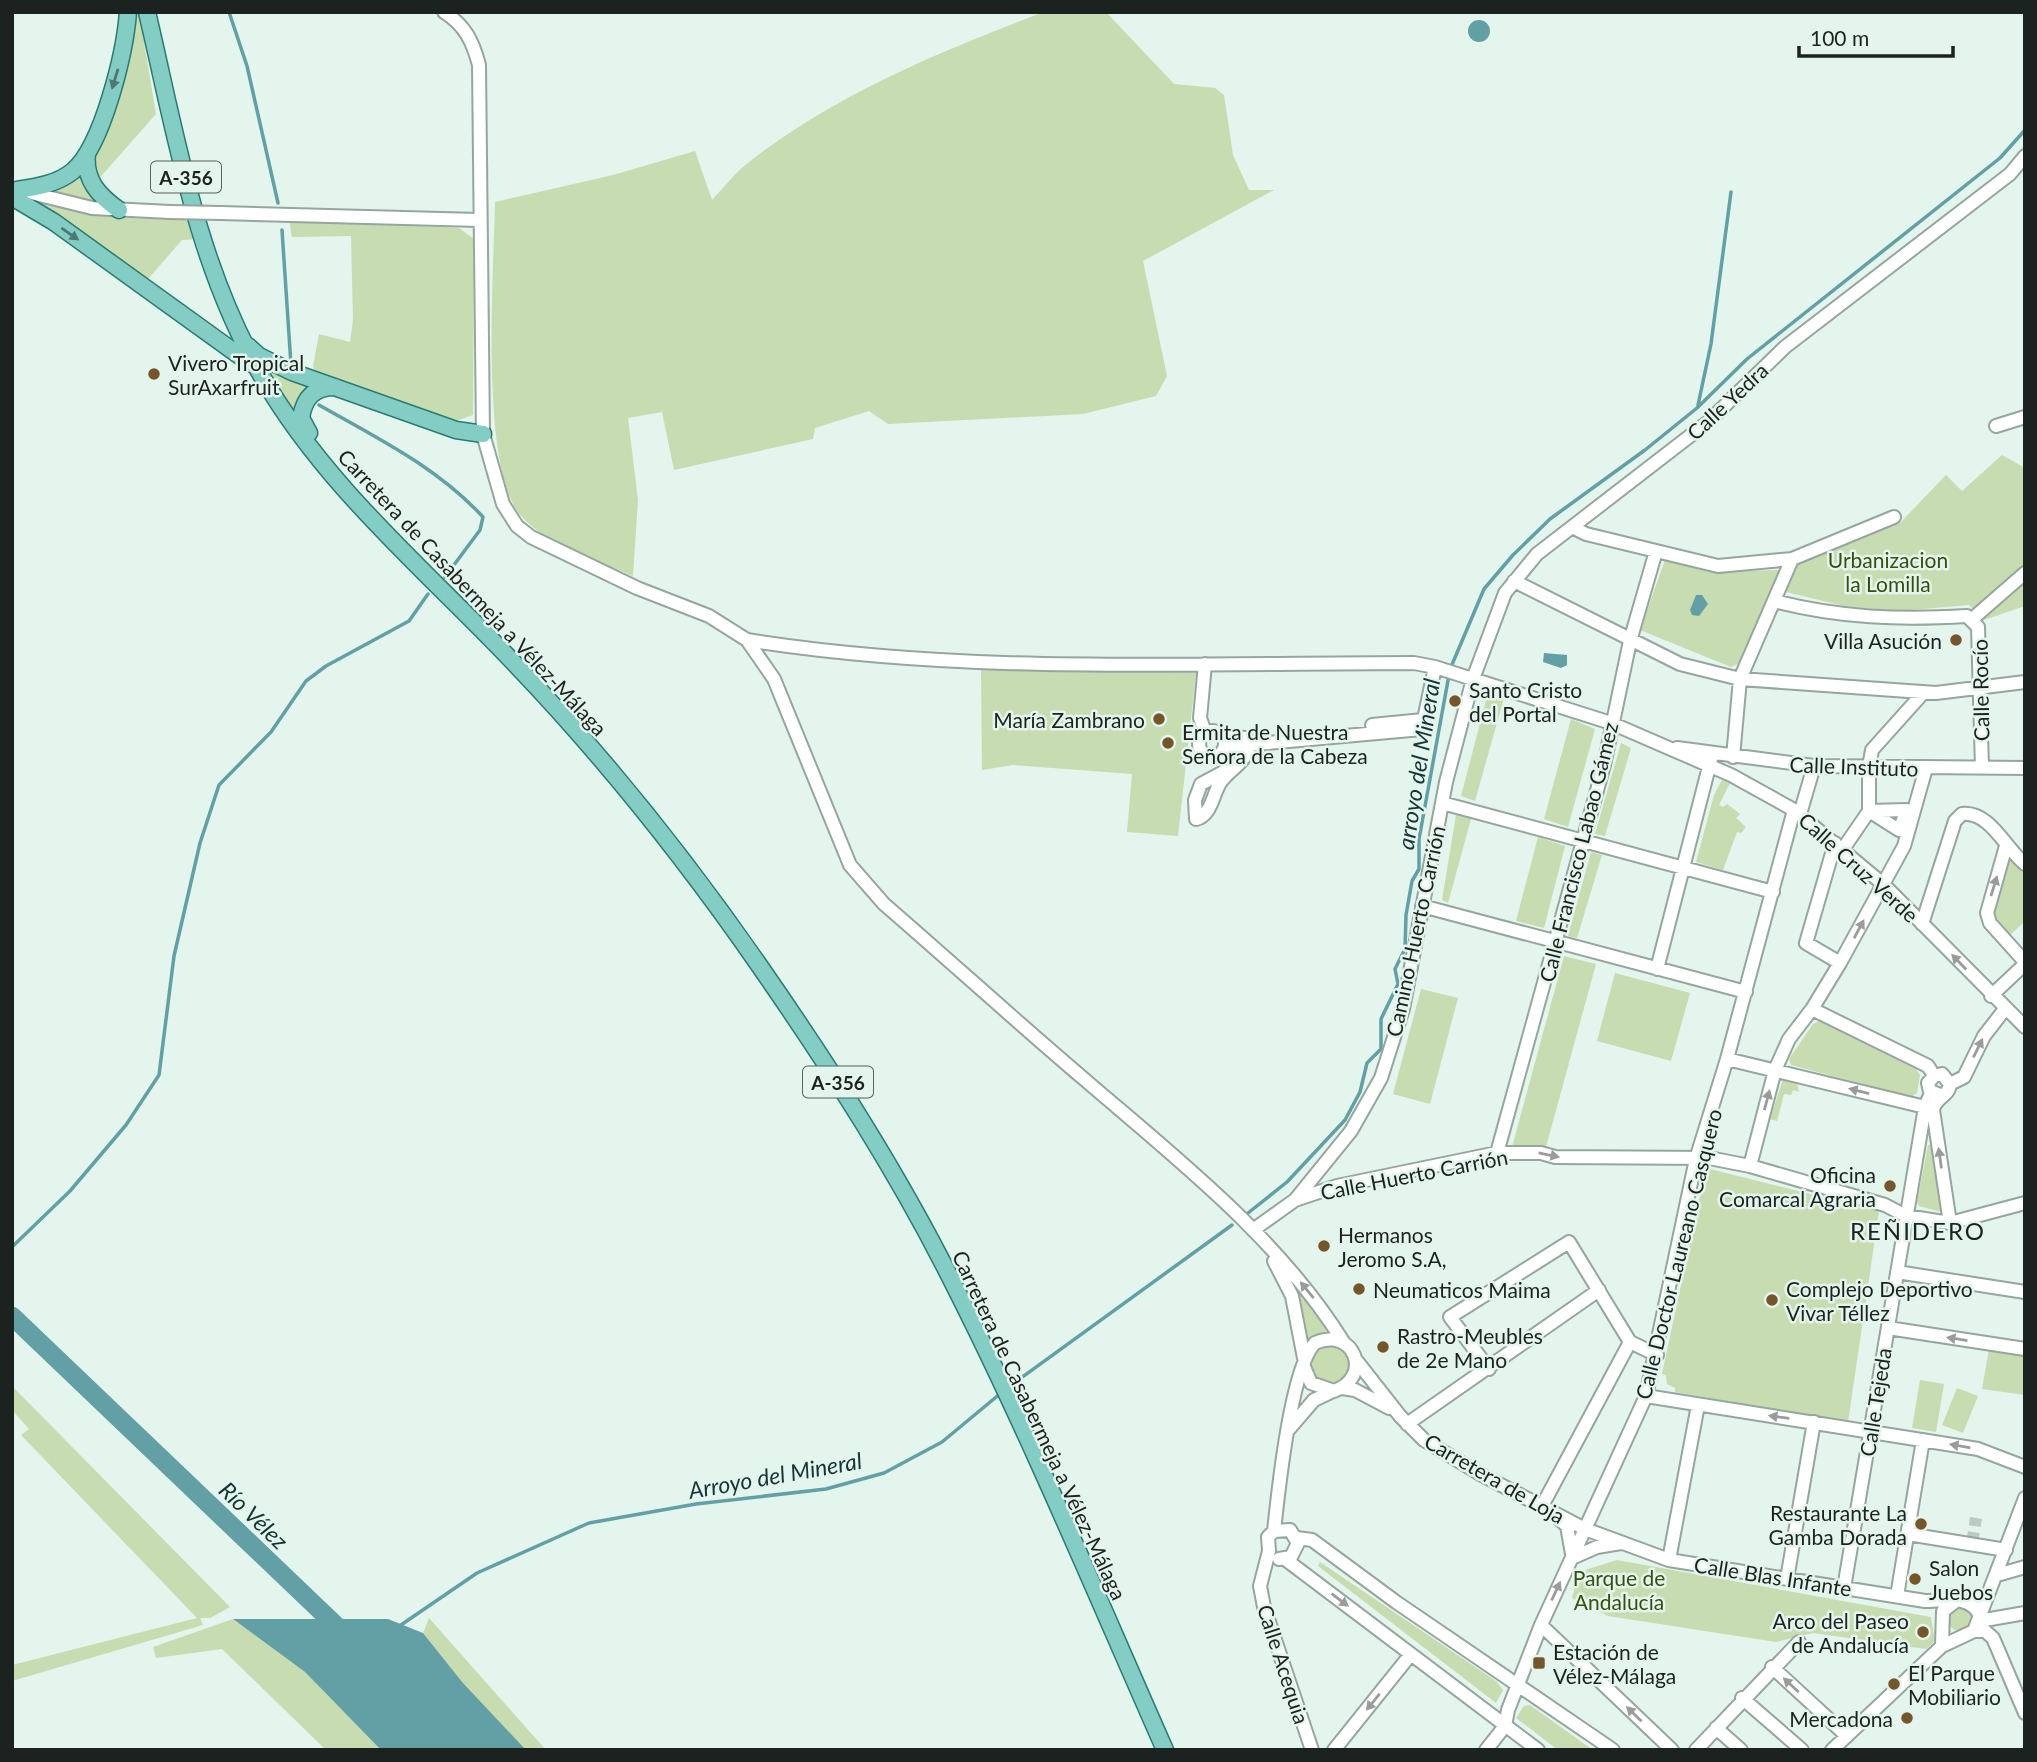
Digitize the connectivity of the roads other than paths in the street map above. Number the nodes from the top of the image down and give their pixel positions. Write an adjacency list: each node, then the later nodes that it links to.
1 (128, 12): 4 (main road, one-way to 4)
2 (147, 12): 9 (main road, A-356)
3 (444, 12): 8 (street)
4 (87, 154): 6 (main road); 7 (main road)
5 (2025, 156): 17 (street, Calle Yedra)
6 (14, 192): 7 (street); 10 (main road, one-way to 10)
7 (119, 210): 8 (street, bridge)
8 (479, 220): 14 (street)
9 (240, 336): 10 (main road, Carretera de Casabermeja a Vélez-Málaga); 11 (main road)
10 (260, 373): 15 (main road, Carretera de Casabermeja a Vélez-Málaga / A-356)
11 (338, 388): 14 (main road); 15 (main road)
12 (2025, 417): 13 (street)
13 (1996, 426)
14 (483, 435): 24 (street)
15 (333, 474): 136 (main road, Carretera de Casabermeja a Vélez-Málaga / A-356)
16 (1894, 517): 19 (street)
17 (1572, 527): 18 (street); 21 (street, Calle Yedra)
18 (1656, 551): 19 (street); 25 (street, Calle Francisco Labao Gámez)
19 (1793, 559): 22 (street)
20 (2025, 573): 23 (street)
21 (1514, 581): 25 (street); 28 (street, Calle Yedra)
22 (1774, 601): 23 (street); 29 (street)
23 (1969, 618): 31 (street, Calle Rocío)
24 (747, 640): 26 (street, Calle Cruz Verde); 80 (street)
25 (1630, 641): 29 (street); 33 (street, Calle Francisco Labao Gámez)
26 (1205, 664): 27 (street, Calle Cruz Verde); 35 (street)
27 (1435, 667): 28 (street, Calle Cruz Verde); 34 (street)
28 (1473, 678): 33 (street, Calle Cruz Verde); 45 (street, Camino Huerto Carrión)
29 (1740, 679): 32 (street); 38 (street)
30 (2025, 682): 31 (street)
31 (1979, 686): 32 (street); 42 (street, Calle Rocío)
32 (1924, 692): 40 (street)
33 (1611, 723): 38 (street, Calle Cruz Verde); 47 (street, Calle Francisco Labao Gámez)
34 (1423, 724): 36 (street); 37 (street)
35 (1205, 732): 36 (street); 36 (street)
36 (1223, 744): 37 (street)
37 (1249, 745): 44 (street)
38 (1722, 761): 39 (street, Calle Instituto); 46 (street, Calle Cruz Verde); 51 (street)
39 (1814, 766): 40 (street, Calle Instituto); 46 (street, Calle Doctor Laureano Casquero)
40 (1869, 767): 41 (street, Calle Instituto); 48 (street)
41 (1926, 768): 42 (street, Calle Instituto); 52 (street)
42 (1982, 768): 43 (street, Calle Instituto)
43 (2025, 768)
44 (1229, 769)
45 (1442, 803): 47 (street); 54 (street, Camino Huerto Carrión)
46 (1797, 812): 48 (street, Calle Cruz Verde); 53 (street, Calle Doctor Laureano Casquero)
47 (1583, 839): 51 (street); 56 (street, Calle Francisco Labao Gámez)
48 (1839, 846): 52 (street, Calle Cruz Verde); 57 (street)
49 (2006, 846): 50 (street); 55 (street); 58 (street, one-way to 49)
50 (2025, 864)
51 (1684, 867): 53 (street); 59 (street)
52 (1883, 884): 55 (street, Calle Cruz Verde); 57 (street, one-way to 52)
53 (1773, 892): 60 (street, Calle Doctor Laureano Casquero)
54 (1422, 906): 56 (street); 73 (street, Camino Huerto Carrión)
55 (1922, 924): 61 (street, Calle Cruz Verde, one-way to 55)
56 (1556, 942): 59 (street); 71 (street, Calle Francisco Labao Gámez)
57 (1840, 963): 62 (street)
58 (2025, 963): 61 (street)
59 (1657, 969): 60 (street)
60 (1746, 992): 65 (street, Calle Doctor Laureano Casquero)
61 (1991, 996): 63 (street, Calle Cruz Verde)
62 (1812, 1009): 66 (street); 67 (street)
63 (2005, 1009): 64 (street, Calle Cruz Verde); 68 (street, one-way to 63)
64 (2025, 1027)
65 (1727, 1059): 66 (street); 72 (street, Calle Doctor Laureano Casquero)
66 (1775, 1070): 70 (street, one-way to 66); 74 (street, one-way to 66)
67 (1934, 1076): 68 (street); 69 (street)
68 (1950, 1084): 69 (street)
69 (1937, 1095): 70 (street, Calle Tejeda); 79 (street, one-way to 69)
70 (1925, 1107): 78 (street, Calle Tejeda)
71 (1497, 1153): 72 (street, Calle Huerto Carrión, one-way to 72); 75 (street, Calle Huerto Carrión)
72 (1696, 1159): 74 (street, Calle Huerto Carrión); 89 (street, Calle Doctor Laureano Casquero)
73 (1328, 1161): 75 (street); 76 (street, Camino Huerto Carrión)
74 (1750, 1166): 78 (street, Calle Huerto Carrión)
75 (1338, 1186): 76 (street, Calle Huerto Carrión)
76 (1295, 1200): 80 (street)
77 (2025, 1203): 79 (street, Calle Huerto Carrión)
78 (1906, 1216): 79 (street, Calle Huerto Carrión); 82 (street, Calle Tejeda)
79 (1950, 1223)
80 (1253, 1230): 81 (street)
81 (1264, 1242): 87 (street, one-way to 81); 91 (street)
82 (1897, 1272): 84 (street); 85 (street, Calle Tejeda)
83 (1599, 1290): 86 (street); 92 (street); 92 (street)
84 (2024, 1290)
85 (1888, 1328): 88 (street, one-way to 85); 99 (street, Calle Tejeda)
86 (1630, 1342): 89 (street); 103 (street)
87 (1344, 1343): 90 (street); 91 (street)
88 (2025, 1349)
89 (1657, 1355): 94 (street, Calle Doctor Laureano Casquero)
90 (1356, 1360): 93 (street); 96 (street, Carretera de Loja)
91 (1304, 1363): 93 (street); 98 (street)
92 (1489, 1368): 96 (street)
93 (1338, 1390): 96 (street); 98 (street)
94 (1646, 1396): 95 (street); 104 (street, Calle Doctor Laureano Casquero)
95 (1698, 1405): 97 (street, one-way to 95); 112 (street)
96 (1404, 1420): 103 (street, Carretera de Loja)
97 (1814, 1422): 99 (street); 115 (street)
98 (1289, 1429): 105 (street)
99 (1871, 1431): 100 (street); 117 (street, Calle Tejeda)
100 (1923, 1440): 101 (street, one-way to 100); 106 (street)
101 (2025, 1467)
102 (2025, 1498): 109 (street)
103 (1546, 1509): 104 (street, Carretera de Loja); 111 (street)
104 (1585, 1529): 108 (street, Carretera de Loja); 111 (street, Calle Doctor Laureano Casquero)
105 (1280, 1530): 107 (street); 110 (street)
106 (1908, 1534): 109 (street); 118 (street)
107 (1297, 1538): 110 (street); 113 (street)
108 (1623, 1543): 111 (street); 112 (street, Calle Blas Infante)
109 (2006, 1550): 116 (street)
110 (1282, 1556): 113 (street); 128 (street, one-way to 128); 137 (street, Calle Acequia)
111 (1572, 1558): 124 (street, Calle Doctor Laureano Casquero, one-way to 111)
112 (1669, 1560): 115 (street, Calle Blas Infante)
113 (1341, 1563): 130 (street)
114 (2025, 1567): 116 (street)
115 (1787, 1579): 117 (street, Calle Blas Infante)
116 (1994, 1580): 120 (street); 122 (street)
117 (1844, 1588): 118 (street, Calle Blas Infante)
118 (1897, 1596): 119 (street, Calle Blas Infante)
119 (1925, 1601): 120 (street, Calle Blas Infante); 123 (street)
120 (1960, 1601): 122 (street); 123 (street)
121 (2025, 1613): 122 (street)
122 (1978, 1623): 125 (street); 132 (street)
123 (1943, 1624): 125 (street); 127 (street)
124 (1541, 1625): 130 (street, Calle Doctor Laureano Casquero); 142 (street, one-way to 124)
125 (1957, 1637): 127 (street)
126 (1799, 1642): 129 (street)
127 (1942, 1646): 135 (street)
128 (1411, 1654): 133 (street); 138 (street, one-way to 138)
129 (1772, 1667): 131 (street); 135 (street, one-way to 129)
130 (1517, 1684): 133 (street, Calle Doctor Laureano Casquero); 141 (street)
131 (1742, 1698): 134 (street); 145 (street)
132 (2025, 1713)
133 (1506, 1726): 139 (street); 140 (street)
134 (1716, 1728): 143 (street); 144 (street)
135 (1847, 1736): 146 (street)
136 (1165, 1750)
137 (1312, 1750)
138 (1334, 1750)
139 (1486, 1750)
140 (1538, 1750)
141 (1613, 1750)
142 (1672, 1750)
143 (1696, 1750)
144 (1741, 1750)
145 (1802, 1750)
146 (1832, 1750)

